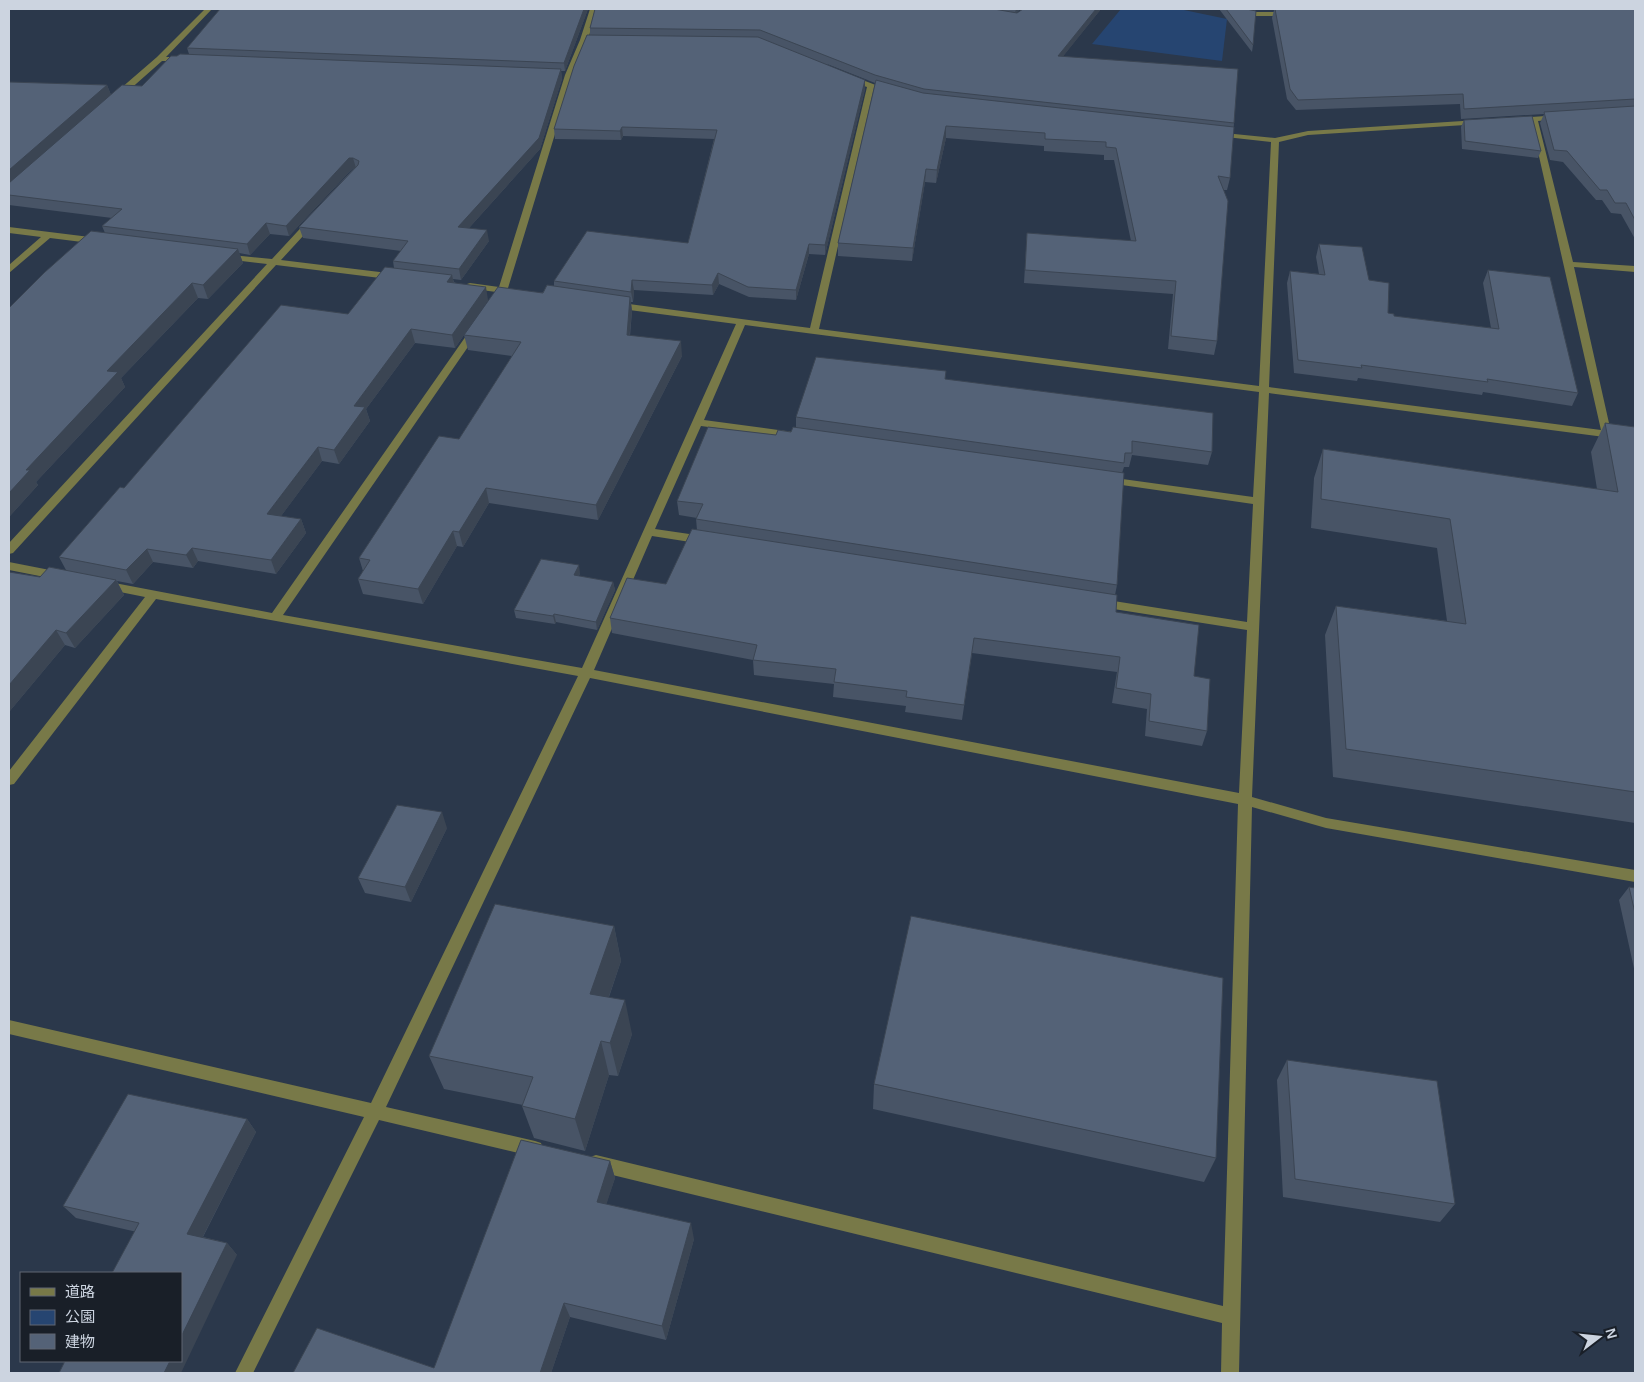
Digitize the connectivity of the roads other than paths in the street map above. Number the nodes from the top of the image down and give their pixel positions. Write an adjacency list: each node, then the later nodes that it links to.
1 (209, 9): 7 (street)
2 (593, 9): 5 (street)
3 (1228, 9): 4 (street)
4 (1296, 14)
5 (584, 40): 6 (street); 10 (street)
6 (594, 40)
7 (160, 58): 8 (street); 14 (street)
8 (190, 60)
9 (559, 74): 10 (street)
10 (569, 74): 32 (street)
11 (843, 75): 12 (street)
12 (871, 87): 13 (street); 38 (street)
13 (897, 94)
14 (110, 103)
15 (1571, 117): 16 (street)
16 (1534, 119): 17 (street); 27 (street)
17 (1504, 121)
18 (1484, 122): 20 (street)
19 (1207, 132): 20 (street)
20 (1275, 140): 39 (street)
21 (318, 214): 26 (street)
22 (9, 230): 23 (street)
23 (48, 235): 24 (street); 28 (street)
24 (107, 242)
25 (215, 255): 26 (street)
26 (274, 262): 30 (street); 48 (street)
27 (1569, 264): 29 (street); 41 (street)
28 (9, 270)
29 (1635, 270)
30 (407, 278)
31 (455, 284): 32 (street)
32 (503, 289): 33 (street); 35 (street)
33 (522, 292)
34 (608, 304): 37 (street)
35 (491, 306)
36 (480, 322): 54 (street)
37 (742, 322): 38 (street); 40 (street)
38 (814, 331): 39 (street)
39 (1263, 390): 41 (street); 45 (street)
40 (698, 422): 42 (street); 46 (street)
41 (1608, 435): 43 (street)
42 (806, 437)
43 (1635, 438)
44 (1102, 479): 45 (street)
45 (1259, 501): 55 (street)
46 (649, 532): 47 (street); 56 (street)
47 (718, 542)
48 (9, 550)
49 (9, 566): 50 (street)
50 (76, 579)
51 (96, 583): 52 (street)
52 (154, 594): 54 (street); 57 (street)
53 (1088, 601): 55 (street)
54 (275, 618): 56 (street)
55 (1254, 627): 58 (street)
56 (586, 673): 58 (street); 61 (street)
57 (9, 780)
58 (1245, 800): 59 (street); 64 (street)
59 (1635, 876)
60 (9, 1027): 61 (street)
61 (376, 1110): 62 (street); 65 (street)
62 (549, 1152)
63 (578, 1159): 64 (street)
64 (1232, 1317): 66 (street)
65 (244, 1373)
66 (1230, 1373)

